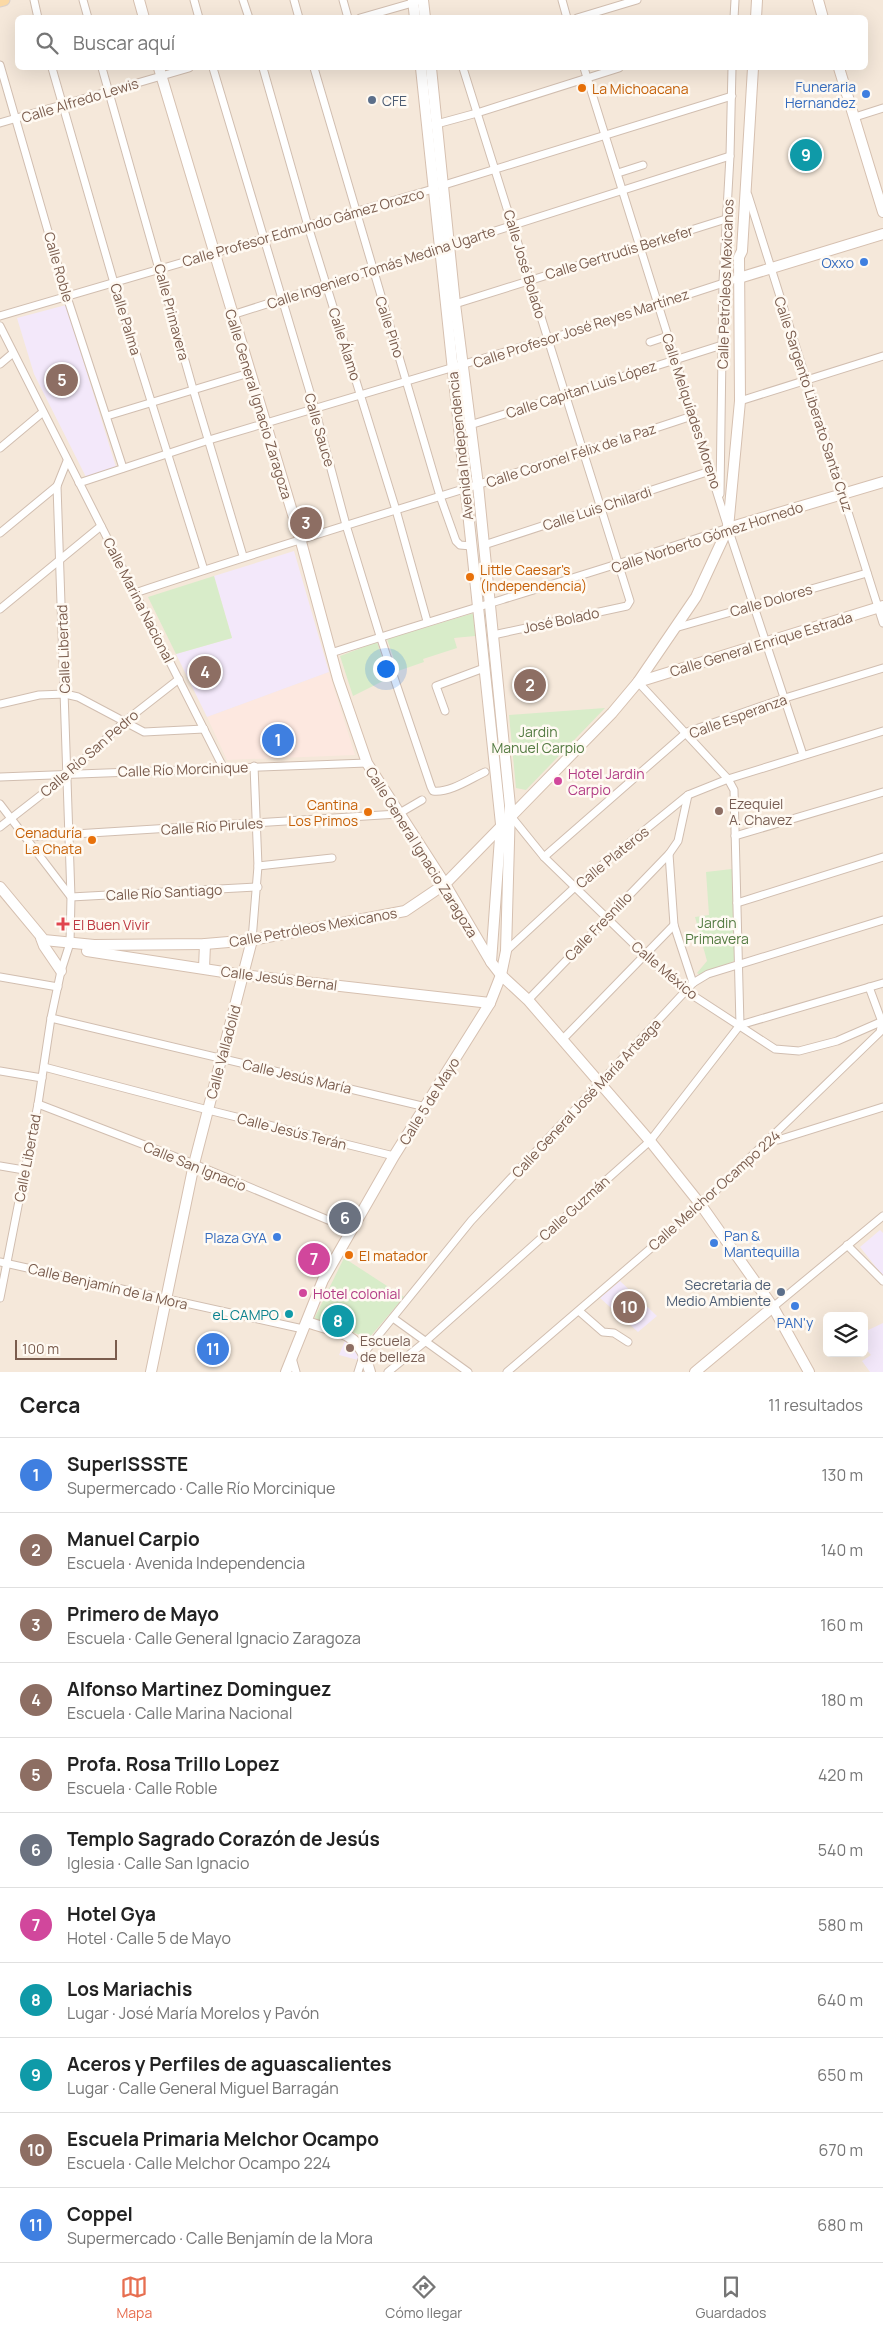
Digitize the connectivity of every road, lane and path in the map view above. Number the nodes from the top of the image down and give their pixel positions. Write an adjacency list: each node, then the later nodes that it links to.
1 (4, 0): 13 (main road)
2 (34, 0): 16 (street)
3 (83, 0): 17 (street)
4 (139, 0): 18 (main road)
5 (194, 0): 19 (street)
6 (243, 0): 20 (street)
7 (294, 0): 21 (street)
8 (343, 0): 22 (street)
9 (562, 0): 26 (street)
10 (637, 0): 27 (street)
11 (735, 0): 28 (street)
12 (757, 0): 29 (main road)
13 (0, 1)
14 (419, 1): 23 (street); 24 (main road); 25 (main road)
15 (821, 1): 30 (main road)
16 (37, 15)
17 (87, 15)
18 (143, 15)
19 (198, 15)
20 (248, 15)
21 (298, 15)
22 (347, 15)
23 (370, 15)
24 (416, 15)
25 (424, 15)
26 (566, 15)
27 (587, 15)
28 (734, 15)
29 (756, 15)
30 (823, 15)
31 (0, 65): 54 (street, Calle Roble)
32 (53, 70): 50 (street, Calle Palma)
33 (103, 70): 48 (street, Calle Primavera)
34 (174, 70): 46 (street, Calle Alfredo Lewis)
35 (214, 70): 73 (street, Calle Sauce)
36 (264, 70): 71 (street, Calle Álamo)
37 (315, 70): 67 (street, Calle Pino)
38 (421, 70): 57 (main road, Avenida Independencia)
39 (431, 70): 56 (main road, Avenida Independencia)
40 (464, 70): 52 (street, Calle José Bolado)
41 (585, 70): 47 (street, Calle Melquíades Moreno)
42 (613, 70): 47 (street)
43 (732, 70): 49 (street, Calle Petróleos Mexicanos)
44 (753, 70): 64 (main road, Calle Petróleos Mexicanos)
45 (840, 70): 53 (main road)
46 (160, 72): 48 (street, Calle Alfredo Lewis); 76 (main road, Calle General Ignacio Zaragoza)
47 (587, 78): 52 (street); 58 (street, Calle Melquíades Moreno)
48 (108, 91): 50 (street, Calle Alfredo Lewis); 77 (street, Calle Primavera)
49 (732, 96): 58 (street); 59 (street, Calle Petróleos Mexicanos)
50 (62, 105): 54 (street, Calle Alfredo Lewis); 83 (street, Calle Palma)
51 (883, 108): 53 (street)
52 (477, 113): 56 (street); 61 (street, Calle José Bolado)
53 (855, 117): 68 (main road)
54 (16, 119): 55 (street, Calle Alfredo Lewis); 85 (street, Calle Roble)
55 (0, 124)
56 (438, 124): 57 (street); 63 (main road, Avenida Independencia)
57 (427, 126): 65 (main road, Avenida Independencia)
58 (605, 134): 61 (street); 62 (street, Calle Melquíades Moreno)
59 (730, 156): 66 (street, Calle Ingeniero Tomás Medina Ugarte); 69 (street, Calle Petróleos Mexicanos)
60 (643, 165): 62 (street)
61 (494, 168): 63 (street); 70 (street, Calle José Bolado)
62 (618, 173): 66 (street, Calle Melquíades Moreno)
63 (444, 185): 74 (main road, Avenida Independencia)
64 (744, 185): 78 (street, Calle Sargento Liberato Santa Cruz); 80 (main road, Calle Petróleos Mexicanos)
65 (432, 189): 67 (street, Calle Profesor Edmundo Gámez Orozco); 74 (main road, Avenida Independencia)
66 (622, 189): 70 (street, Calle Ingeniero Tomás Medina Ugarte); 75 (street, Calle Melquíades Moreno)
67 (355, 212): 71 (street, Calle Profesor Edmundo Gámez Orozco); 79 (street, Calle Pino)
68 (883, 212)
69 (726, 219): 75 (street, Calle Gertrudis Berkefer); 82 (street, Calle Petróleos Mexicanos)
70 (513, 224): 74 (street, Calle Ingeniero Tomás Medina Ugarte); 81 (street, Calle José Bolado)
71 (308, 226): 73 (street, Calle Profesor Edmundo Gámez Orozco); 84 (street, Calle Álamo)
72 (883, 234): 78 (main road, Calle Profesor José Reyes Martínez)
73 (262, 238): 76 (street, Calle Profesor Edmundo Gámez Orozco); 86 (street, Calle Sauce)
74 (444, 246): 79 (street, Calle Ingeniero Tomás Medina Ugarte); 88 (main road, Avenida Independencia); 101 (main road, Avenida Independencia)
75 (638, 246): 81 (street, Calle Gertrudis Berkefer); 87 (street, Calle Melquíades Moreno)
76 (214, 252): 77 (street, Calle Profesor Edmundo Gámez Orozco); 89 (main road, Calle General Ignacio Zaragoza)
77 (160, 268): 83 (street, Calle Profesor Edmundo Gámez Orozco); 105 (street, Calle Primavera)
78 (771, 268): 80 (main road, Calle Profesor José Reyes Martínez); 103 (street, Calle Sargento Liberato Santa Cruz)
79 (372, 270): 84 (street, Calle Ingeniero Tomás Medina Ugarte); 104 (street, Calle Pino)
80 (742, 278): 82 (street, Calle Profesor José Reyes Martínez); 109 (main road, Calle Petróleos Mexicanos)
81 (530, 280): 88 (street, Calle Gertrudis Berkefer); 93 (street, Calle José Bolado)
82 (723, 282): 87 (street, Calle Profesor José Reyes Martínez); 95 (street, Calle Petróleos Mexicanos)
83 (114, 283): 85 (street, Calle Profesor Edmundo Gámez Orozco); 108 (street, Calle Palma)
84 (326, 286): 86 (street, Calle Ingeniero Tomás Medina Ugarte); 106 (street, Calle Álamo)
85 (67, 297): 90 (street, Calle Profesor Edmundo Gámez Orozco); 112 (street, Calle Roble)
86 (282, 300): 89 (street, Calle Ingeniero Tomás Medina Ugarte); 110 (street, Calle Sauce)
87 (659, 303): 92 (street, Calle Melquíades Moreno); 93 (street, Calle Profesor José Reyes Martínez)
88 (455, 304): 100 (main road, Avenida Independencia)
89 (232, 315): 102 (main road, Calle General Ignacio Zaragoza)
90 (0, 316)
91 (0, 326): 96 (street)
92 (668, 336): 94 (street); 98 (street, Calle Melquíades Moreno)
93 (548, 340): 100 (street, Calle Profesor José Reyes Martínez); 107 (street, Calle José Bolado)
94 (650, 342)
95 (722, 345): 98 (street, Calle Capitan Luis López); 130 (street, Calle Petróleos Mexicanos)
96 (13, 353): 99 (street); 111 (street)
97 (883, 356): 103 (street)
98 (675, 359): 107 (street, Calle Capitan Luis López); 113 (street, Calle Melquíades Moreno)
99 (0, 364)
100 (463, 365): 101 (street, Calle Profesor José Reyes Martínez); 115 (main road, Avenida Independencia)
101 (452, 369): 104 (street, Calle Profesor José Reyes Martínez); 127 (main road, Avenida Independencia)
102 (249, 373): 105 (street); 114 (main road, Calle General Ignacio Zaragoza)
103 (807, 379): 109 (street); 128 (street, Calle Sargento Liberato Santa Cruz)
104 (408, 382): 106 (street, Calle Profesor José Reyes Martínez); 129 (street, Calle Pino)
105 (193, 389): 108 (street); 116 (street, Calle Primavera)
106 (361, 395): 110 (street, Calle Profesor José Reyes Martínez); 132 (street, Calle Álamo)
107 (564, 395): 115 (street, Calle Capitan Luis López); 118 (street, Calle José Bolado)
108 (151, 402): 112 (street); 119 (street, Calle Palma)
109 (740, 402): 135 (main road, Calle Petróleos Mexicanos)
110 (315, 409): 114 (street, Calle Profesor José Reyes Martínez); 133 (street, Calle Sauce)
111 (43, 412): 117 (street); 120 (street)
112 (107, 416): 121 (street, Calle Roble)
113 (692, 416): 118 (street, Calle Coronel Félix de la Paz); 122 (street, Calle Melquíades Moreno)
114 (265, 423): 116 (street, Calle Profesor José Reyes Martínez); 137 (main road, Calle General Ignacio Zaragoza)
115 (470, 425): 125 (main road, Avenida Independencia)
116 (209, 440): 119 (street, Calle Profesor José Reyes Martínez); 140 (street, Calle Primavera)
117 (0, 448)
118 (584, 452): 125 (street, Calle Coronel Félix de la Paz); 131 (street, Calle José Bolado)
119 (168, 453): 121 (street, Calle Profesor José Reyes Martínez); 143 (street, Calle Palma)
120 (67, 461): 124 (street, Calle Marina Nacional); 126 (street, Calle Libertad)
121 (123, 468): 124 (street, Calle Profesor José Reyes Martínez)
122 (710, 471): 130 (street, Calle Melquíades Moreno); 131 (street, Calle Luis Chilardi)
123 (883, 482): 128 (main road, Calle Norberto Gómez Hornedo)
124 (79, 483): 134 (street, Calle Marina Nacional)
125 (478, 485): 127 (street, Calle Coronel Félix de la Paz); 138 (main road, Avenida Independencia)
126 (57, 486): 136 (street); 141 (street, Calle Libertad)
127 (466, 488): 129 (street, Calle Coronel Félix de la Paz); 139 (main road, Avenida Independencia)
128 (843, 494): 135 (main road, Calle Norberto Gómez Hornedo); 144 (street, Calle Sargento Liberato Santa Cruz)
129 (440, 496): 132 (street, Calle Coronel Félix de la Paz); 139 (street, Calle Pino)
130 (720, 500): 135 (street, Calle Melquíades Moreno)
131 (601, 508): 138 (street, Calle Luis Chilardi); 142 (street, Calle José Bolado)
132 (396, 510): 133 (street, Calle Coronel Félix de la Paz); 152 (street, Calle Álamo)
133 (346, 525): 137 (street, Calle Coronel Félix de la Paz); 156 (street, Calle Sauce)
134 (101, 526): 141 (street); 145 (street, Calle Marina Nacional)
135 (728, 528): 142 (street, Calle Norberto Gómez Hornedo); 148 (street, Calle Melquíades Moreno); 154 (main road, Calle Petróleos Mexicanos)
136 (0, 533)
137 (300, 538): 140 (street, Calle Coronel Félix de la Paz); 158 (main road, Calle General Ignacio Zaragoza)
138 (484, 544): 146 (main road, Avenida Independencia)
139 (471, 546): 149 (main road, Avenida Independencia)
140 (243, 556): 143 (street, Calle Coronel Félix de la Paz)
141 (61, 559): 151 (street); 163 (street, Calle Libertad)
142 (618, 565): 146 (street, Calle Norberto Gómez Hornedo); 147 (street, Calle José Bolado)
143 (204, 570): 145 (street, Calle Coronel Félix de la Paz)
144 (867, 573): 148 (street, Calle Dolores); 150 (street, Calle Sargento Liberato Santa Cruz)
145 (135, 593): 161 (street, Calle Marina Nacional)
146 (489, 603): 149 (street, Calle Norberto Gómez Hornedo); 155 (main road, Avenida Independencia)
147 (629, 604): 155 (street, José Bolado)
148 (754, 605): 154 (street, Calle Dolores); 157 (street, Calle Melquíades Moreno)
149 (477, 607): 152 (street, Calle Norberto Gómez Hornedo); 159 (main road, Avenida Independencia)
150 (881, 607): 153 (street, Calle Sargento Liberato Santa Cruz); 157 (main road, Calle General Enrique Estrada)
151 (0, 609)
152 (427, 621): 156 (street, Calle Norberto Gómez Hornedo)
153 (883, 623)
154 (674, 628): 162 (main road, Calle Petróleos Mexicanos)
155 (493, 634): 184 (main road, Avenida Independencia)
156 (380, 636): 158 (street, Calle Norberto Gómez Hornedo); 175 (street, Calle Sauce)
157 (766, 642): 162 (main road, Calle General Enrique Estrada); 164 (street, Calle Melquíades Moreno)
158 (331, 653): 172 (main road, Calle General Ignacio Zaragoza)
159 (484, 668): 166 (street); 187 (main road, Avenida Independencia)
160 (883, 668): 164 (street, Calle Esperanza)
161 (179, 679): 167 (street, Calle Río San Pedro); 168 (street, Calle Marina Nacional)
162 (638, 682): 170 (street); 184 (main road, Calle Petróleos Mexicanos)
163 (64, 694): 165 (street); 167 (street); 176 (street, Calle Libertad)
164 (784, 698): 170 (street, Calle Esperanza); 171 (street, Calle Melquíades Moreno)
165 (0, 704)
166 (445, 711)
167 (124, 722): 168 (street); 176 (street, Calle Río San Pedro)
168 (204, 729): 174 (street, Calle Marina Nacional)
169 (883, 731): 171 (street, Calle Plateros)
170 (687, 732): 178 (street); 193 (street, Calle Esperanza)
171 (803, 755): 178 (street, Calle Plateros)
172 (366, 763): 173 (street, Calle Río Morcinique); 183 (main road, Calle General Ignacio Zaragoza)
173 (254, 766): 174 (street, Calle Río Morcinique); 186 (street)
174 (223, 767): 176 (street, Calle Río Morcinique)
175 (485, 772)
176 (68, 774): 177 (street, Calle Río Morcinique); 185 (street, Calle Río San Pedro); 189 (street, Calle Libertad)
177 (0, 777)
178 (728, 778): 180 (street, Calle Plateros); 190 (street)
179 (883, 792): 190 (street)
180 (688, 795): 192 (street); 199 (street, Calle Plateros)
181 (422, 800): 183 (street)
182 (0, 804): 185 (street)
183 (398, 814): 186 (street, Calle Río Pirules); 197 (main road, Calle General Ignacio Zaragoza)
184 (510, 815): 187 (main road, Calle Petróleos Mexicanos); 193 (street, Calle México); 210 (main road, Calle 5 de Mayo)
185 (11, 818): 188 (street, Calle Río San Pedro); 191 (street)
186 (256, 823): 189 (street, Calle Río Pirules); 196 (street)
187 (501, 824): 197 (main road, Calle Petróleos Mexicanos); 212 (main road)
188 (0, 827)
189 (69, 835): 191 (street, Calle Río Pirules); 201 (street, Calle Libertad)
190 (735, 836): 202 (street)
191 (26, 837): 201 (street)
192 (669, 854): 203 (street, Calle Fresnillo); 205 (street)
193 (544, 857): 199 (street, Calle México)
194 (883, 857): 202 (street)
195 (332, 858): 196 (street)
196 (258, 866): 198 (street)
197 (445, 884): 206 (main road, Calle Petróleos Mexicanos); 212 (main road, Calle General Ignacio Zaragoza)
198 (258, 887): 201 (street, Calle Río Santiago); 206 (street)
199 (575, 887): 203 (street, Calle México); 210 (street, Calle Plateros)
200 (1, 892): 207 (main road)
201 (71, 897): 209 (street, Calle Libertad)
202 (737, 903): 213 (street)
203 (606, 918): 211 (street, Calle México); 224 (street, Calle Fresnillo)
204 (883, 920): 213 (street, Calle General José María Arteaga)
205 (674, 925): 211 (street); 219 (street)
206 (252, 940): 208 (main road, Calle Petróleos Mexicanos); 216 (main road, Calle Valladolid)
207 (43, 942): 209 (main road); 215 (main road)
208 (206, 944): 209 (main road, Calle Petróleos Mexicanos); 214 (main road)
209 (69, 946): 214 (main road, Calle Jesús Bernal); 215 (street, Calle Libertad)
210 (506, 951): 217 (main road, Calle 5 de Mayo)
211 (645, 955): 223 (street, Calle México); 229 (street)
212 (491, 962): 217 (main road, Calle General Ignacio Zaragoza)
213 (738, 964): 219 (street, Calle General José María Arteaga); 228 (street)
214 (204, 968): 216 (main road, Calle Jesús Bernal)
215 (61, 970): 221 (street, Calle Libertad)
216 (243, 975): 225 (main road, Calle Jesús Bernal); 230 (main road, Calle Valladolid)
217 (501, 975): 224 (main road, Calle General Ignacio Zaragoza); 225 (main road, Calle 5 de Mayo)
218 (0, 977): 221 (street)
219 (693, 983): 223 (street, Calle General José María Arteaga)
220 (883, 983): 222 (street)
221 (58, 987): 226 (street, Calle Libertad)
222 (869, 988): 227 (street); 228 (street)
223 (686, 991): 228 (street, Calle México); 234 (street, Calle General José María Arteaga)
224 (528, 1000): 229 (main road, Calle General Ignacio Zaragoza)
225 (490, 1003): 236 (main road, Calle 5 de Mayo)
226 (51, 1018): 230 (street, Calle Jesús María); 231 (street, Calle Libertad)
227 (882, 1022): 228 (street, Calle México); 239 (street, Calle Melchor Ocampo 224)
228 (740, 1025): 240 (street, Calle Guzmán)
229 (562, 1040): 234 (main road, Calle General Ignacio Zaragoza)
230 (222, 1059): 236 (street, Calle Jesús María); 238 (main road, Calle Valladolid)
231 (44, 1067): 233 (street, Calle Libertad); 238 (street, Calle Jesús Terán)
232 (0, 1071): 233 (street)
233 (42, 1078): 235 (street, Calle Libertad)
234 (600, 1083): 240 (main road, Calle General Ignacio Zaragoza); 255 (street, Calle General José María Arteaga)
235 (38, 1104): 242 (street, Calle San Ignacio); 244 (street, Calle Libertad)
236 (426, 1107): 241 (main road, Calle 5 de Mayo)
237 (883, 1107): 239 (street)
238 (208, 1110): 241 (street, Calle Jesús Terán); 242 (main road, Calle Valladolid)
239 (771, 1139): 245 (street, Calle Melchor Ocampo 224)
240 (650, 1141): 245 (main road, Calle General Ignacio Zaragoza); 257 (street, Calle Guzmán)
241 (394, 1156): 247 (main road, Calle 5 de Mayo)
242 (194, 1164): 247 (street, Calle San Ignacio); 252 (main road, Calle Valladolid)
243 (0, 1166): 244 (street)
244 (24, 1170): 249 (street, Calle Libertad)
245 (701, 1204): 253 (main road, Calle General Ignacio Zaragoza); 254 (street, Calle Melchor Ocampo 224)
246 (883, 1216): 248 (street)
247 (352, 1230): 256 (main road, Calle 5 de Mayo)
248 (847, 1245): 250 (street); 253 (street)
249 (3, 1262): 251 (street, Calle Libertad); 252 (street, Calle Benjamín de la Mora)
250 (883, 1281)
251 (0, 1298)
252 (166, 1300): 256 (street, Calle Benjamín de la Mora); 261 (main road, Calle Valladolid)
253 (773, 1307): 269 (main road); 270 (main road, Calle General Ignacio Zaragoza)
254 (578, 1311): 258 (street); 268 (street, Calle Melchor Ocampo 224)
255 (393, 1318): 257 (street); 259 (street, Calle General José María Arteaga)
256 (305, 1326): 259 (main road); 260 (main road, Calle 5 de Mayo)
257 (426, 1341): 266 (street, Calle Guzmán); 267 (street)
258 (628, 1342)
259 (364, 1353): 264 (street, Calle General José María Arteaga); 265 (main road)
260 (292, 1358): 262 (main road, Calle 5 de Mayo); 263 (street)
261 (151, 1372)
262 (286, 1372)
263 (296, 1372)
264 (358, 1372)
265 (370, 1372)
266 (388, 1372)
267 (468, 1372)
268 (507, 1372)
269 (696, 1372)
270 (809, 1372)

